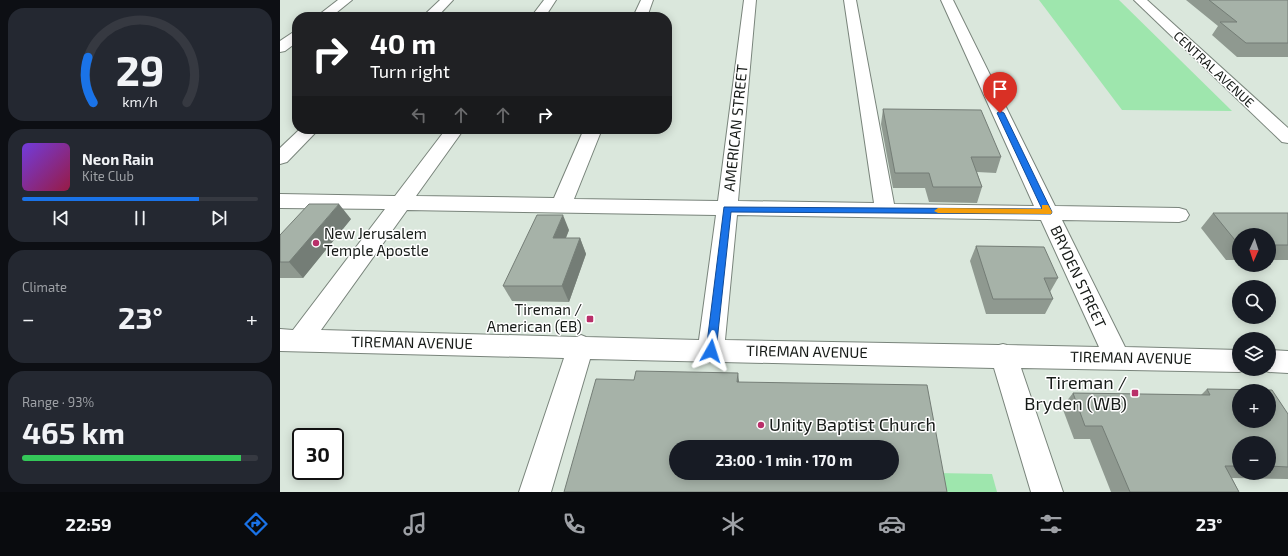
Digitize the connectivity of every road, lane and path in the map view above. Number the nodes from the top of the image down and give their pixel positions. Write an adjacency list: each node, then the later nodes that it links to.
1 (346, 0): 9 (street)
2 (447, 0): 10 (street)
3 (550, 0): 11 (street)
4 (647, 0): 12 (street)
5 (750, 0): 23 (street, AMERICAN STREET)
6 (850, 0): 24 (street)
7 (947, 0): 25 (street, BRYDEN STREET)
8 (1140, 0): 18 (street, CENTRAL AVENUE)
9 (330, 12)
10 (434, 12)
11 (542, 12)
12 (642, 12)
13 (292, 40): 14 (street)
14 (280, 48)
15 (305, 134): 19 (street)
16 (451, 134): 21 (street)
17 (591, 134): 22 (street)
18 (1288, 138)
19 (280, 158)
20 (280, 201): 21 (street)
21 (401, 203): 22 (street); 27 (street)
22 (561, 205): 23 (street)
23 (727, 209): 24 (street); 29 (street, AMERICAN STREET)
24 (886, 210): 25 (street)
25 (1048, 212): 26 (street); 31 (street, BRYDEN STREET)
26 (1180, 215)
27 (290, 340): 28 (street, TIREMAN AVENUE)
28 (581, 346): 29 (street, TIREMAN AVENUE); 35 (street)
29 (711, 351): 30 (street, TIREMAN AVENUE)
30 (1003, 355): 31 (street, TIREMAN AVENUE); 36 (street)
31 (1117, 358): 32 (street, TIREMAN AVENUE)
32 (1232, 361)
33 (1276, 361): 34 (street)
34 (1288, 362)
35 (535, 492)
36 (1046, 492)

